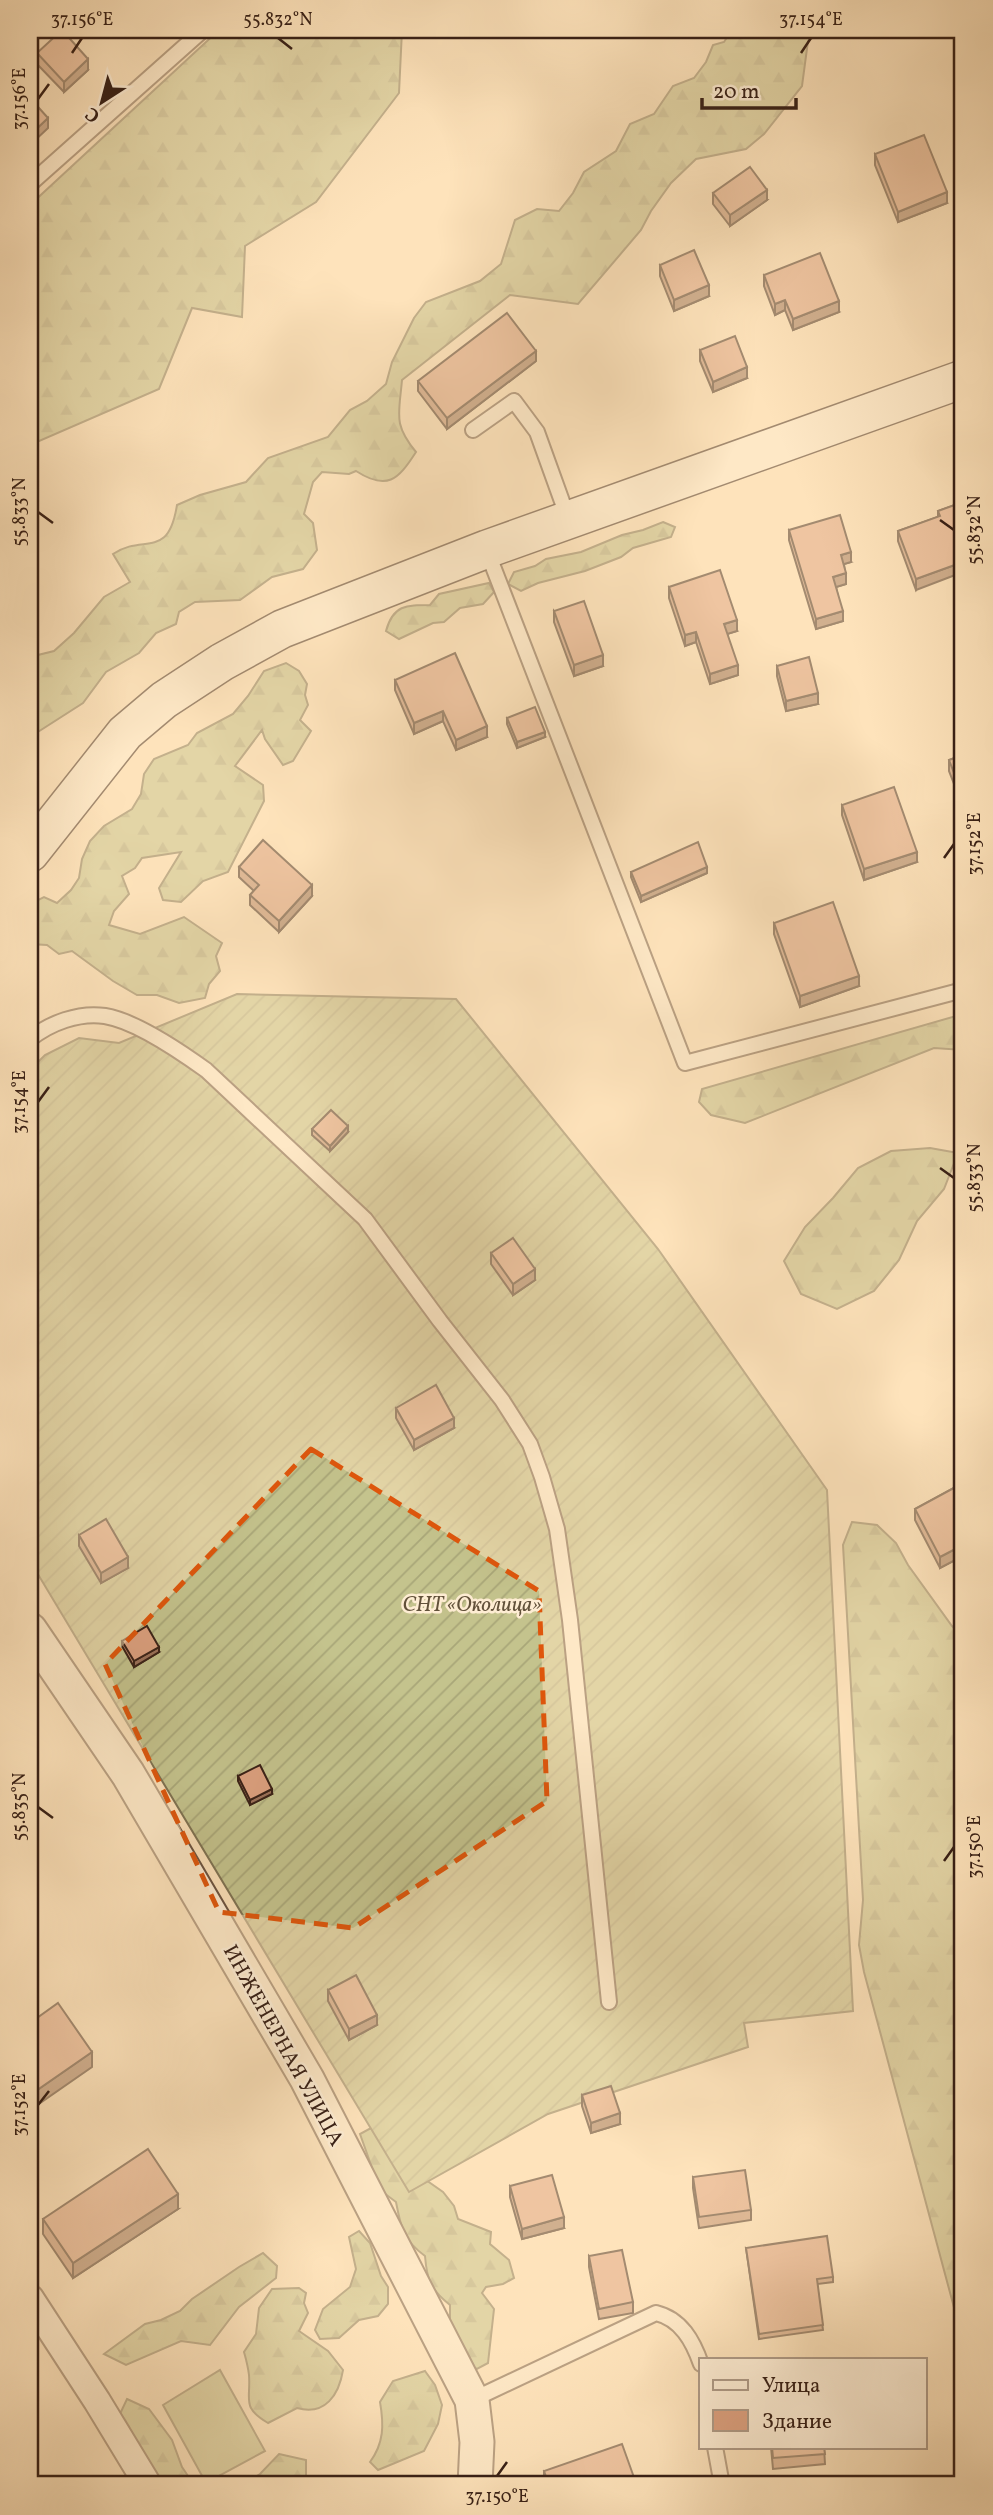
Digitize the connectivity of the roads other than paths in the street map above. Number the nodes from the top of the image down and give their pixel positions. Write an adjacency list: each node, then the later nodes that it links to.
1 (203, 30): 2 (lane)
2 (30, 184)
3 (963, 379): 5 (main road)
4 (473, 430): 5 (lane)
5 (568, 520): 6 (main road)
6 (487, 549): 7 (main road); 8 (lane)
7 (30, 853)
8 (963, 990)
9 (30, 1040): 11 (lane)
10 (30, 1630): 14 (street, ИНЖЕНЕРНАЯ УЛИЦА)
11 (609, 2002)
12 (30, 2298): 16 (street)
13 (699, 2358): 14 (lane)
14 (472, 2400): 17 (street, ИНЖЕНЕРНАЯ УЛИЦА)
15 (715, 2448): 18 (lane)
16 (148, 2485)
17 (475, 2485)
18 (722, 2485)

